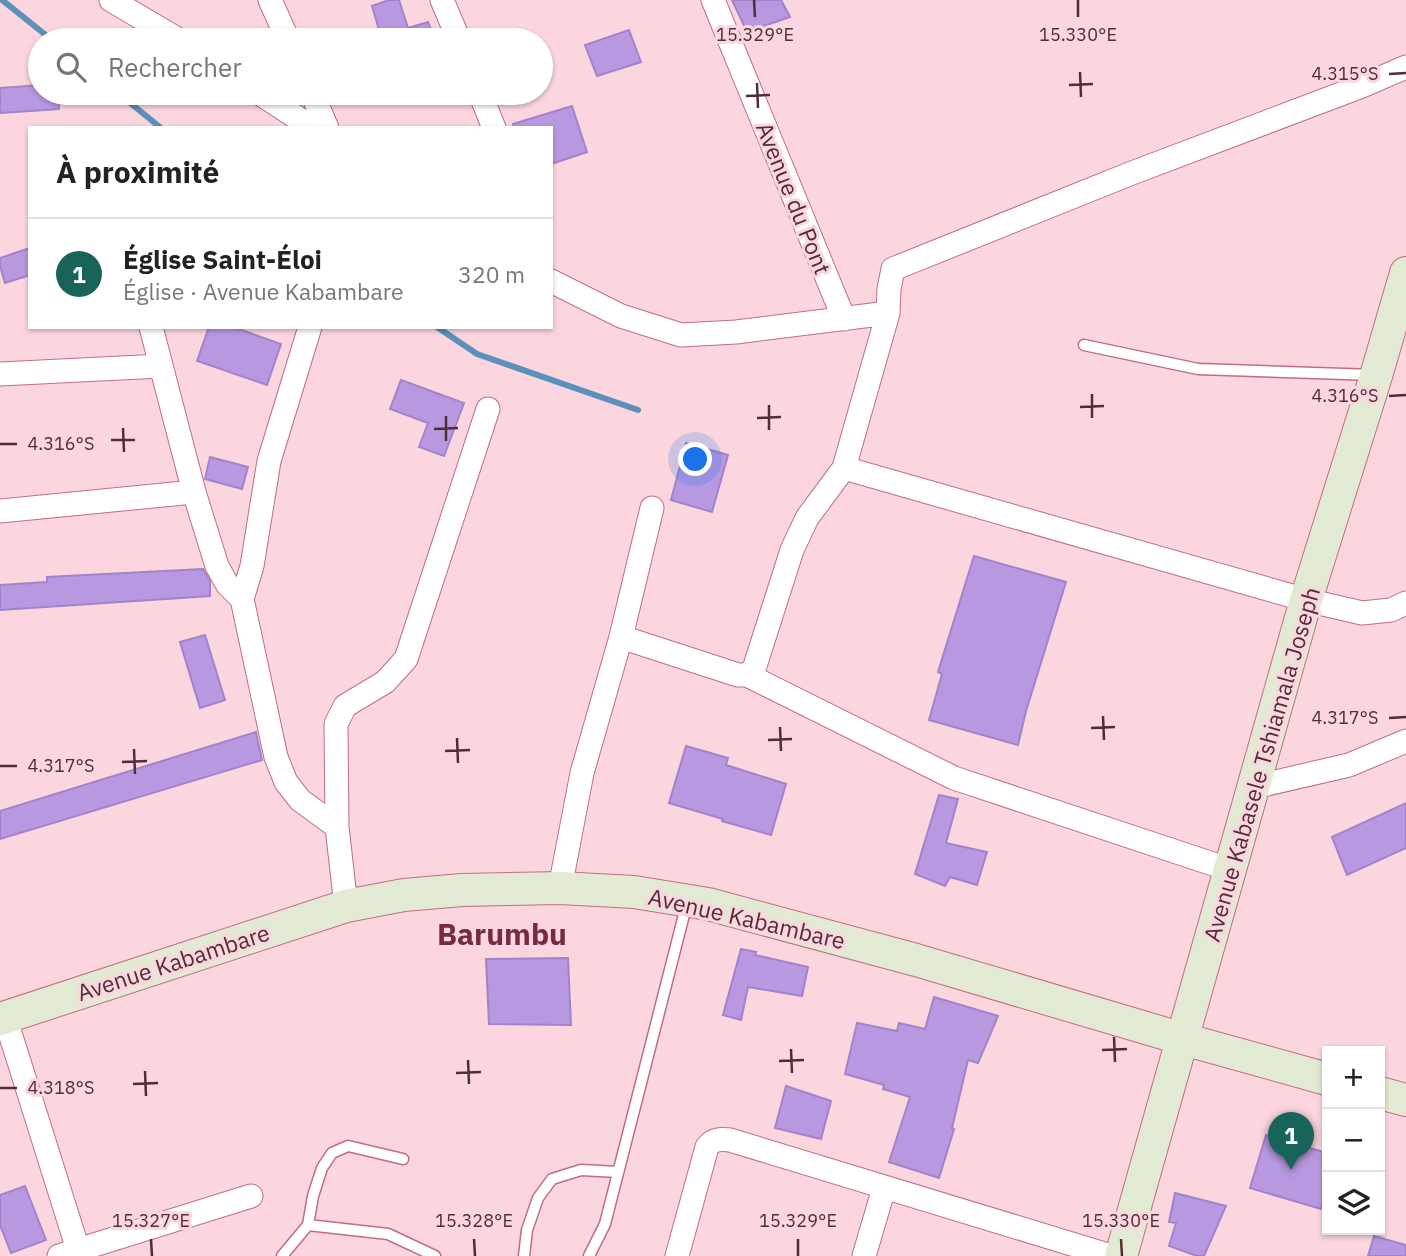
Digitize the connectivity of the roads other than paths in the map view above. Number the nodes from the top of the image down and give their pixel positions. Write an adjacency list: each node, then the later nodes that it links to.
1 (111, 0): 5 (street)
2 (270, 0): 6 (street)
3 (442, 0): 7 (street)
4 (713, 0): 19 (street, Avenue du Pont)
5 (159, 28)
6 (283, 28)
7 (453, 28)
8 (1406, 67): 18 (street)
9 (278, 105): 12 (street)
10 (317, 105): 13 (street)
11 (485, 105): 14 (street)
12 (310, 126)
13 (326, 126)
14 (493, 126)
15 (553, 266): 16 (street)
16 (559, 285): 19 (street)
17 (1403, 291): 25 (main road, Avenue Kabasele Tshiamala Joseph)
18 (888, 313): 19 (street); 27 (street)
19 (844, 319)
20 (152, 329): 23 (street)
21 (309, 329): 31 (street)
22 (1084, 345): 25 (lane)
23 (161, 366): 24 (street); 28 (street)
24 (0, 374)
25 (1376, 376): 32 (main road, Avenue Kabasele Tshiamala Joseph)
26 (488, 409): 38 (street)
27 (844, 468): 32 (street); 35 (street)
28 (194, 492): 30 (street); 31 (street)
29 (652, 508): 34 (street)
30 (0, 511)
31 (242, 599): 38 (street)
32 (1306, 600): 33 (street); 37 (main road, Avenue Kabasele Tshiamala Joseph)
33 (1406, 604)
34 (621, 637): 35 (street); 40 (street)
35 (747, 675): 39 (street)
36 (1406, 741): 37 (street)
37 (1254, 787): 39 (main road, Avenue Kabasele Tshiamala Joseph)
38 (337, 827): 42 (street)
39 (1231, 870): 44 (main road, Avenue Kabasele Tshiamala Joseph)
40 (560, 888): 41 (main road, Avenue Kabambare); 42 (main road, Avenue Kabambare)
41 (687, 900): 44 (main road, Avenue Kabambare); 49 (lane)
42 (346, 906): 43 (main road, Avenue Kabambare)
43 (3, 1018): 53 (street)
44 (1183, 1040): 45 (main road, Avenue Kabambare); 61 (main road, Avenue Kabasele Tshiamala Joseph)
45 (1322, 1078)
46 (1385, 1094): 47 (main road)
47 (1406, 1100)
48 (403, 1159): 52 (lane)
49 (618, 1172): 56 (lane); 57 (lane)
50 (884, 1188): 58 (street); 59 (street); 60 (street)
51 (251, 1196): 53 (street)
52 (308, 1225): 54 (lane); 55 (lane)
53 (72, 1254)
54 (282, 1256)
55 (435, 1256)
56 (524, 1256)
57 (590, 1256)
58 (677, 1256)
59 (864, 1256)
60 (1111, 1256)
61 (1121, 1256)

